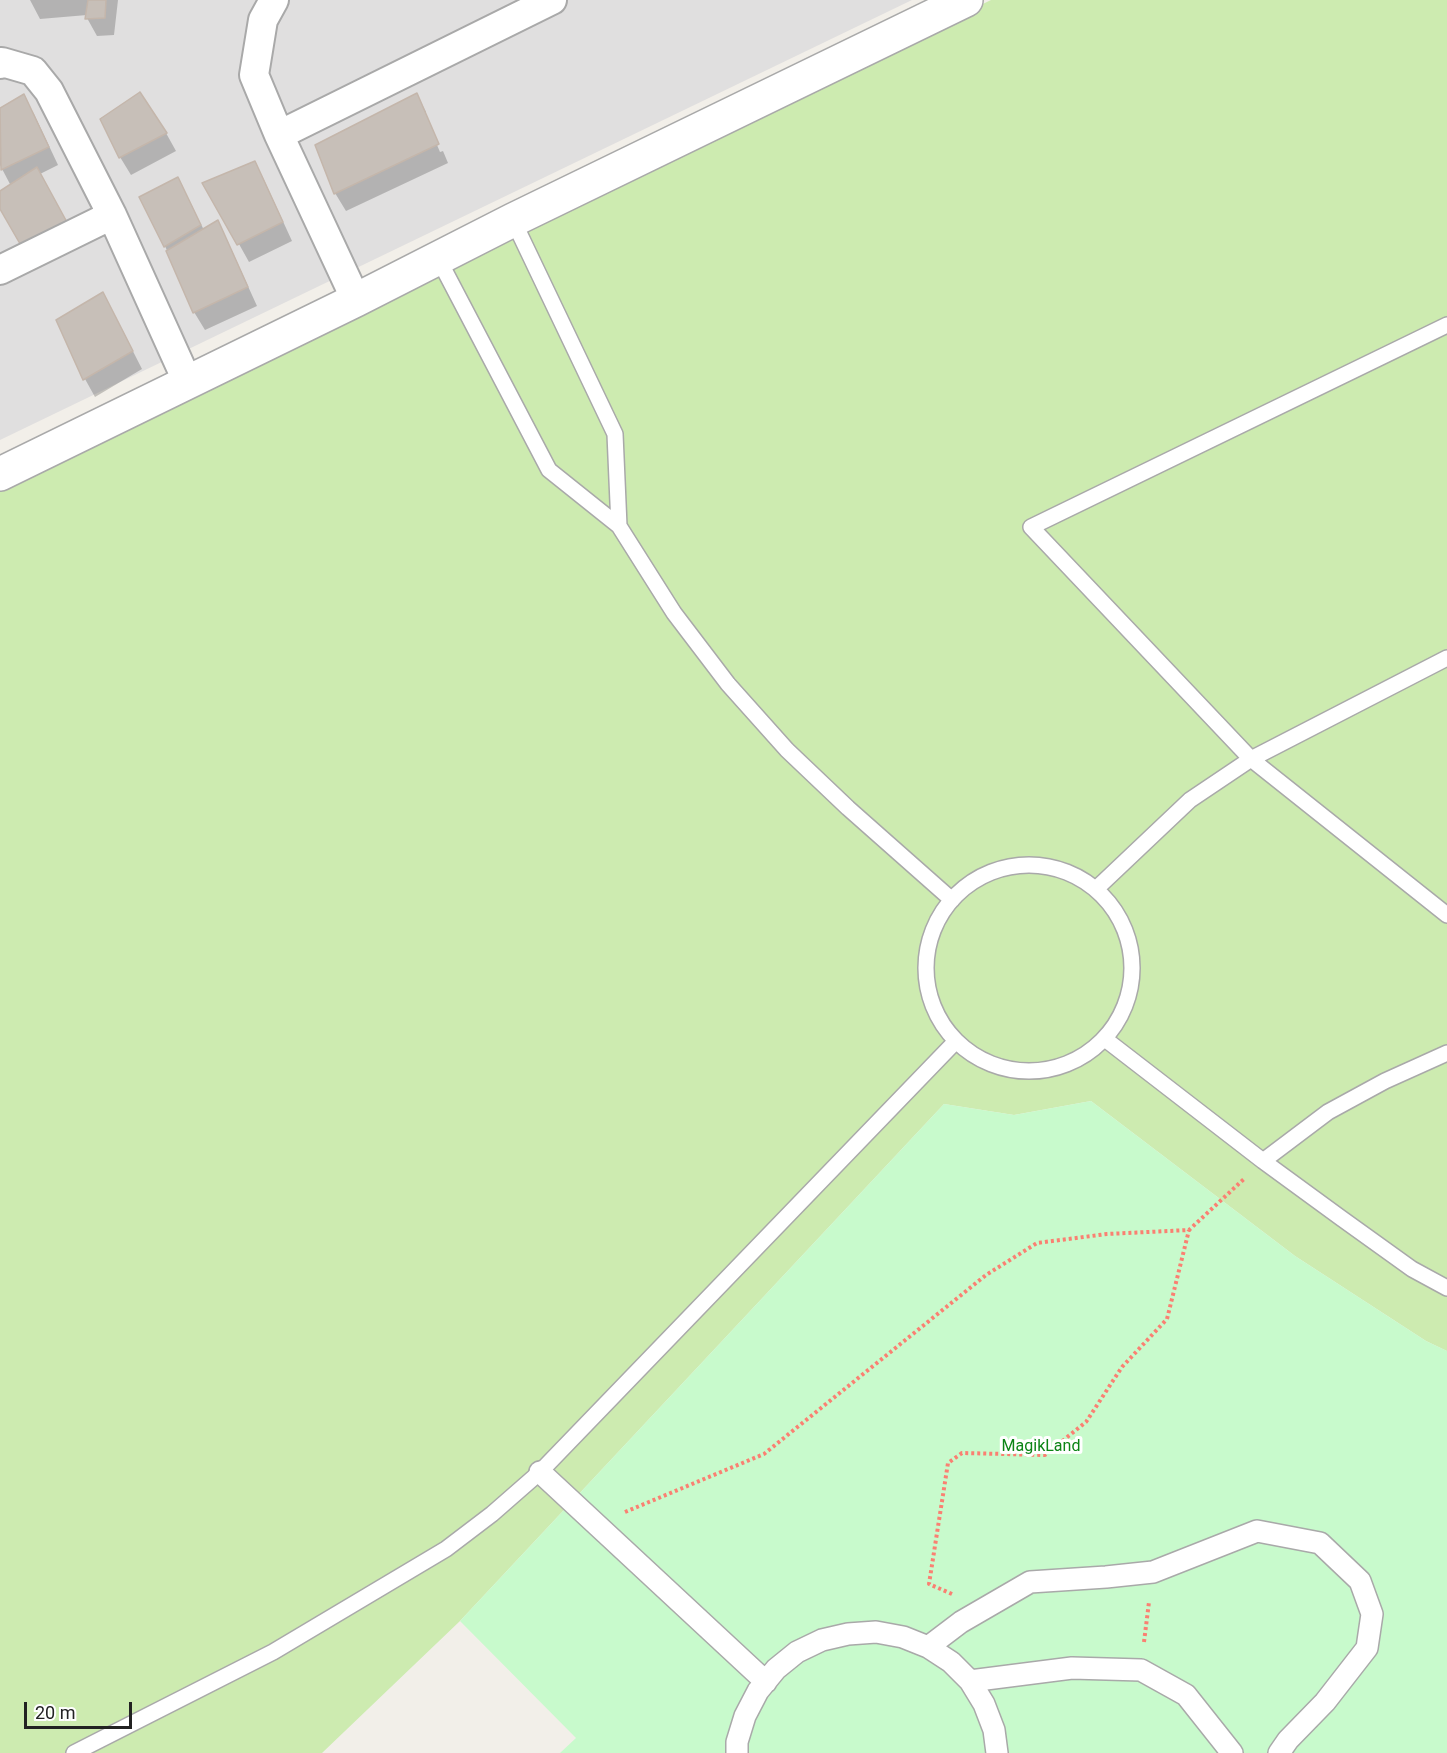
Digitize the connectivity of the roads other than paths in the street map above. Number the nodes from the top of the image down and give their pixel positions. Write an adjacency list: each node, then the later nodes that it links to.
1 (274, 0): 5 (street)
2 (552, 0): 5 (street)
3 (966, 0): 7 (street)
4 (1, 62): 6 (street)
5 (279, 135): 10 (street)
6 (112, 215): 9 (street); 12 (street)
7 (513, 220): 8 (street); 14 (lane)
8 (438, 258): 10 (street); 14 (lane)
9 (0, 270)
10 (356, 300): 12 (street)
11 (1447, 325): 16 (lane)
12 (188, 382): 13 (street)
13 (0, 474)
14 (619, 526): 18 (lane)
15 (1447, 658): 16 (lane)
16 (1251, 759): 17 (lane); 19 (lane)
17 (1096, 889): 18 (lane); 20 (lane)
18 (952, 900): 21 (lane)
19 (1447, 915)
20 (1105, 1039): 21 (lane); 23 (lane)
21 (956, 1041): 25 (lane)
22 (1447, 1053): 23 (lane)
23 (1263, 1161): 24 (lane)
24 (1447, 1288)
25 (540, 1472): 28 (street); 29 (lane)
26 (928, 1647): 27 (street); 28 (street); 33 (street)
27 (970, 1681): 31 (street); 32 (street)
28 (766, 1682): 30 (street)
29 (74, 1753)
30 (737, 1753)
31 (997, 1753)
32 (1232, 1753)
33 (1279, 1753)

